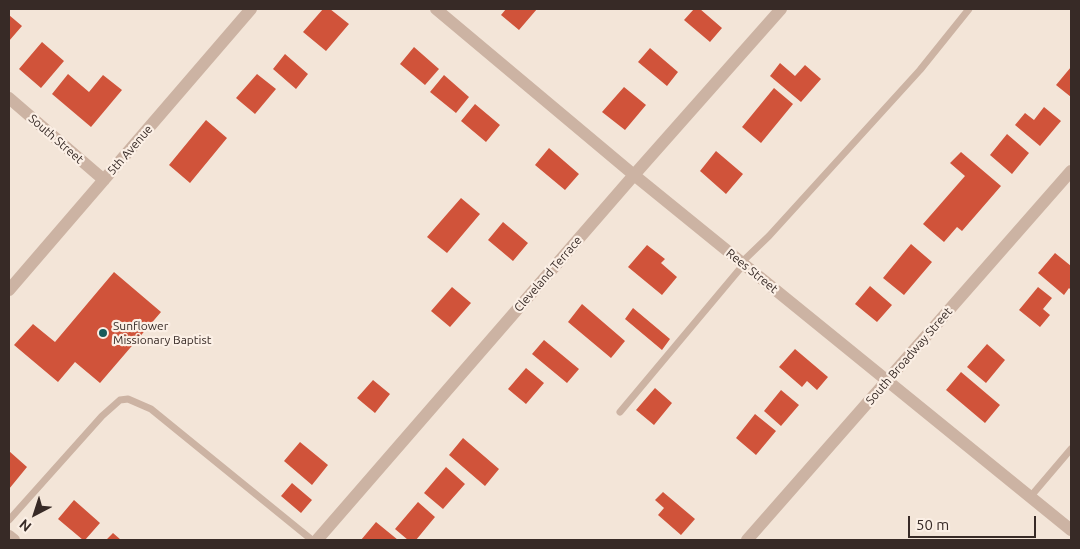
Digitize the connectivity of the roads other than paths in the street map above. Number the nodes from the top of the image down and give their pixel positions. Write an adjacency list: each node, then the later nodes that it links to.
1 (251, 9): 8 (street, 5th Avenue)
2 (781, 9): 7 (street, Cleveland Terrace)
3 (969, 9): 9 (lane)
4 (443, 11): 7 (street, Rees Street)
5 (9, 98): 8 (street, South Street)
6 (1071, 172): 11 (street, South Broadway Street)
7 (634, 175): 9 (street, Rees Street); 20 (street, Cleveland Terrace)
8 (104, 180): 10 (street, 5th Avenue)
9 (743, 263): 11 (street, Rees Street); 12 (lane)
10 (9, 290)
11 (888, 380): 14 (street, Rees Street); 21 (street, South Broadway Street)
12 (620, 412)
13 (1071, 449): 14 (lane)
14 (1031, 496): 16 (street, Rees Street)
15 (9, 520): 19 (lane)
16 (1071, 530)
17 (9, 536): 18 (street)
18 (14, 540)
19 (312, 540)
20 (317, 540)
21 (747, 540)

